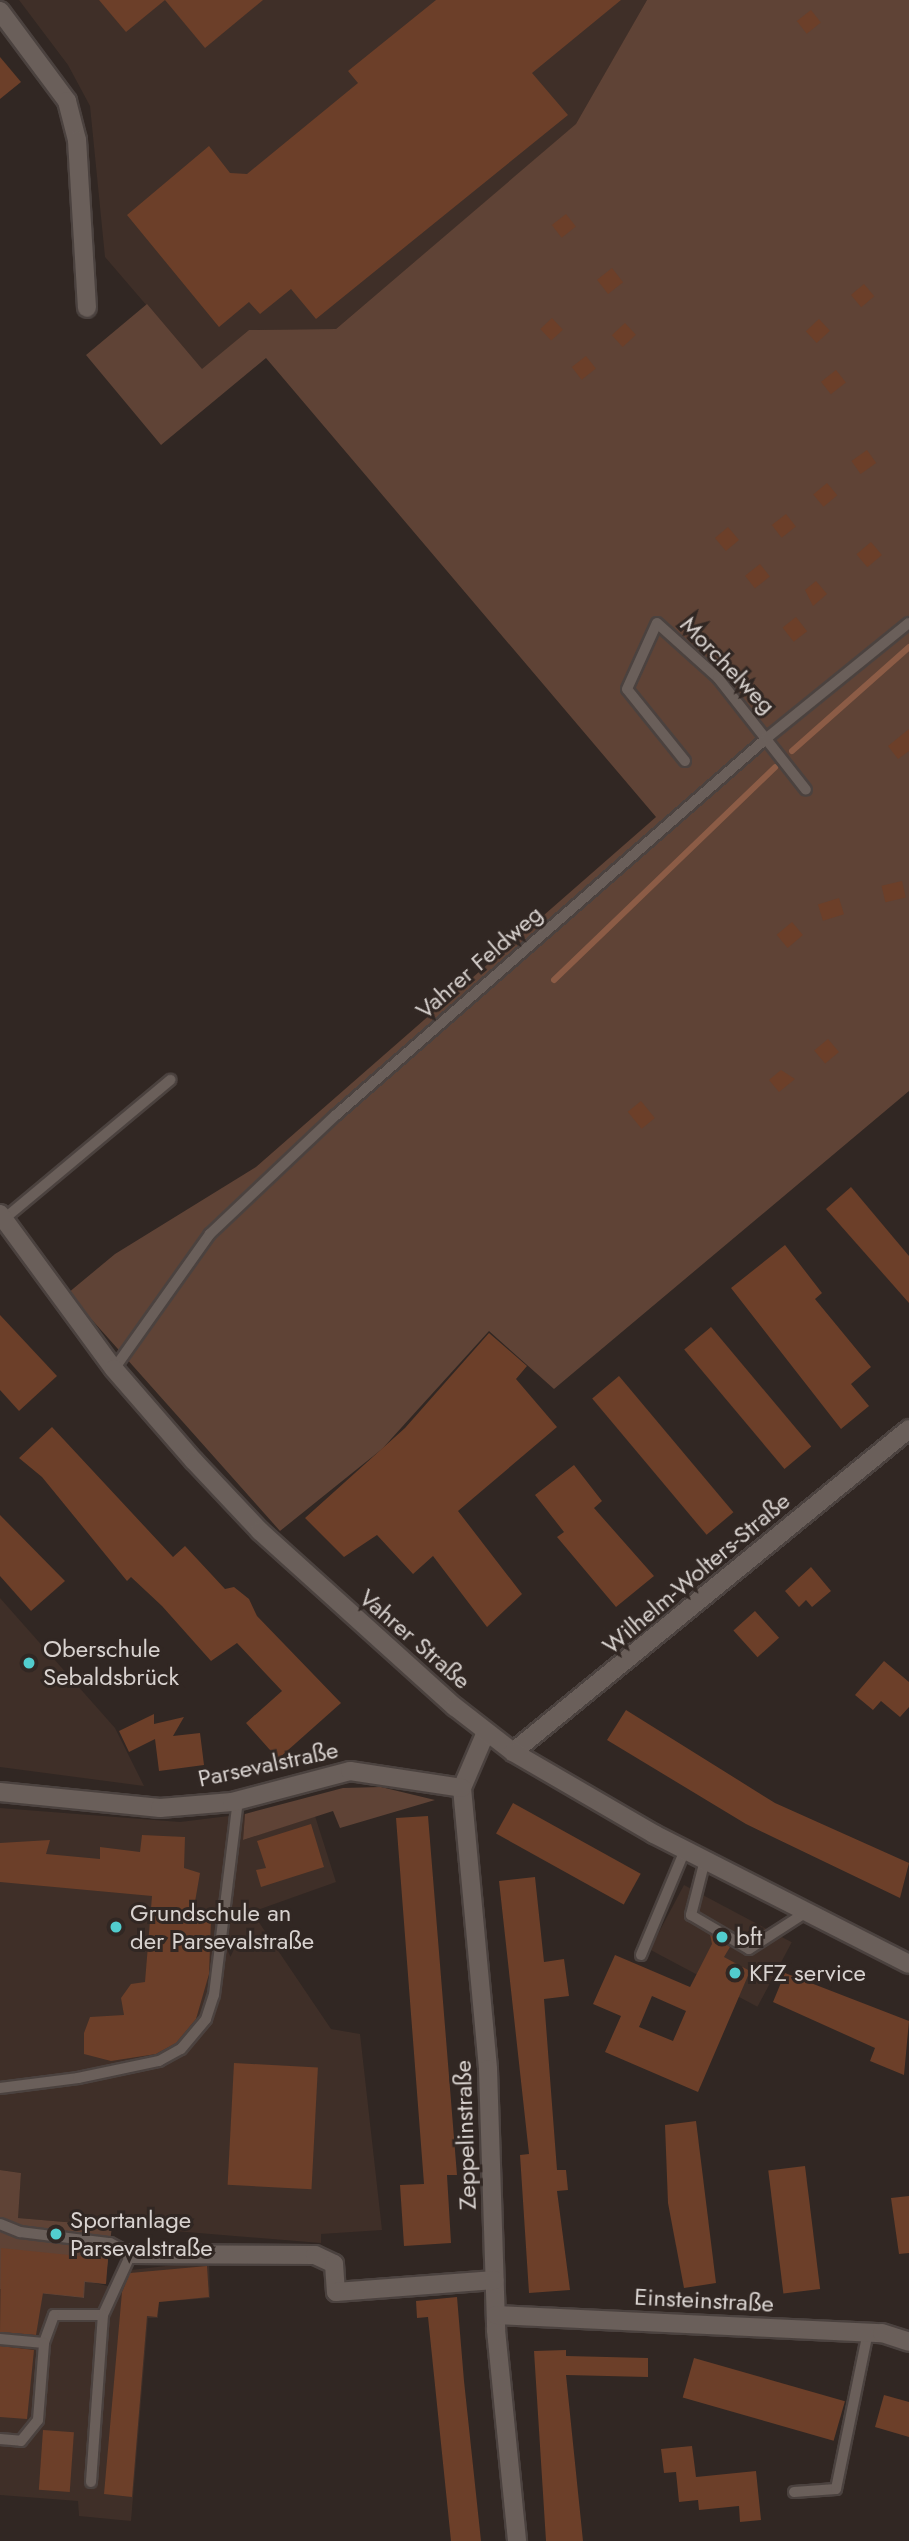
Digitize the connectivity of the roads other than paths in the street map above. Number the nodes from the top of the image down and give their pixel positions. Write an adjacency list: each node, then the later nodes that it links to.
1 (0, 11): 2 (street)
2 (87, 308)
3 (909, 623): 4 (lane, Vahrer Feldweg)
4 (768, 737): 5 (lane, Morchelweg); 6 (lane, Morchelweg); 9 (lane, Vahrer Feldweg)
5 (685, 761)
6 (806, 790)
7 (170, 1080): 8 (lane)
8 (2, 1217): 9 (street, Vahrer Straße)
9 (114, 1369): 11 (street, Vahrer Straße)
10 (909, 1429): 12 (street, Wilhelm-Wolters-Straße)
11 (486, 1732): 12 (street, Vahrer Straße); 13 (street, Zeppelinstraße)
12 (513, 1752): 16 (street, Vahrer Straße)
13 (462, 1788): 15 (street, Parsevalstraße); 24 (street, Zeppelinstraße)
14 (0, 1793): 15 (street, Parsevalstraße)
15 (238, 1800): 21 (lane)
16 (685, 1850): 17 (street, Vahrer Straße); 19 (lane)
17 (705, 1860): 18 (street, Vahrer Straße); 18 (lane)
18 (808, 1911): 20 (street, Vahrer Straße)
19 (641, 1955)
20 (909, 1964)
21 (0, 2088)
22 (0, 2224): 23 (lane)
23 (131, 2253): 24 (street); 25 (lane)
24 (495, 2280): 26 (street, Zeppelinstraße)
25 (103, 2315): 30 (lane); 32 (lane)
26 (496, 2315): 27 (street, Einsteinstraße); 34 (street, Zeppelinstraße)
27 (868, 2332): 29 (street, Einsteinstraße); 33 (lane)
28 (0, 2339): 30 (lane)
29 (909, 2342)
30 (44, 2343): 31 (lane)
31 (0, 2439)
32 (90, 2482)
33 (794, 2492)
34 (517, 2541)

